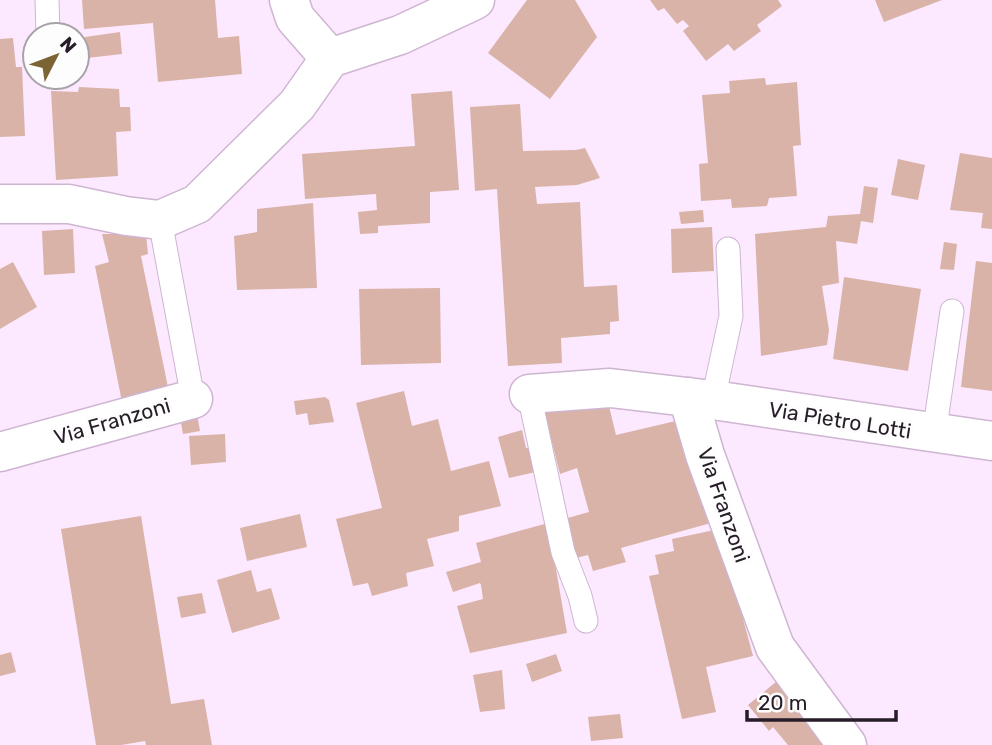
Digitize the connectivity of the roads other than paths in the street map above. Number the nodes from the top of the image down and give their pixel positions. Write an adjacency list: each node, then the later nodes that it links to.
1 (47, 0): 4 (lane)
2 (289, 0): 5 (street)
3 (475, 0): 5 (street)
4 (48, 21)
5 (330, 58): 7 (street)
6 (0, 204): 7 (street)
7 (160, 220): 11 (lane)
8 (728, 249): 12 (lane)
9 (952, 311): 13 (lane)
10 (529, 394): 12 (street); 16 (lane)
11 (193, 399): 15 (street, Via Franzoni)
12 (700, 399): 13 (street, Via Pietro Lotti); 17 (street, Via Franzoni)
13 (934, 434): 14 (street, Via Pietro Lotti)
14 (992, 441)
15 (16, 448)
16 (586, 621)
17 (847, 745)

